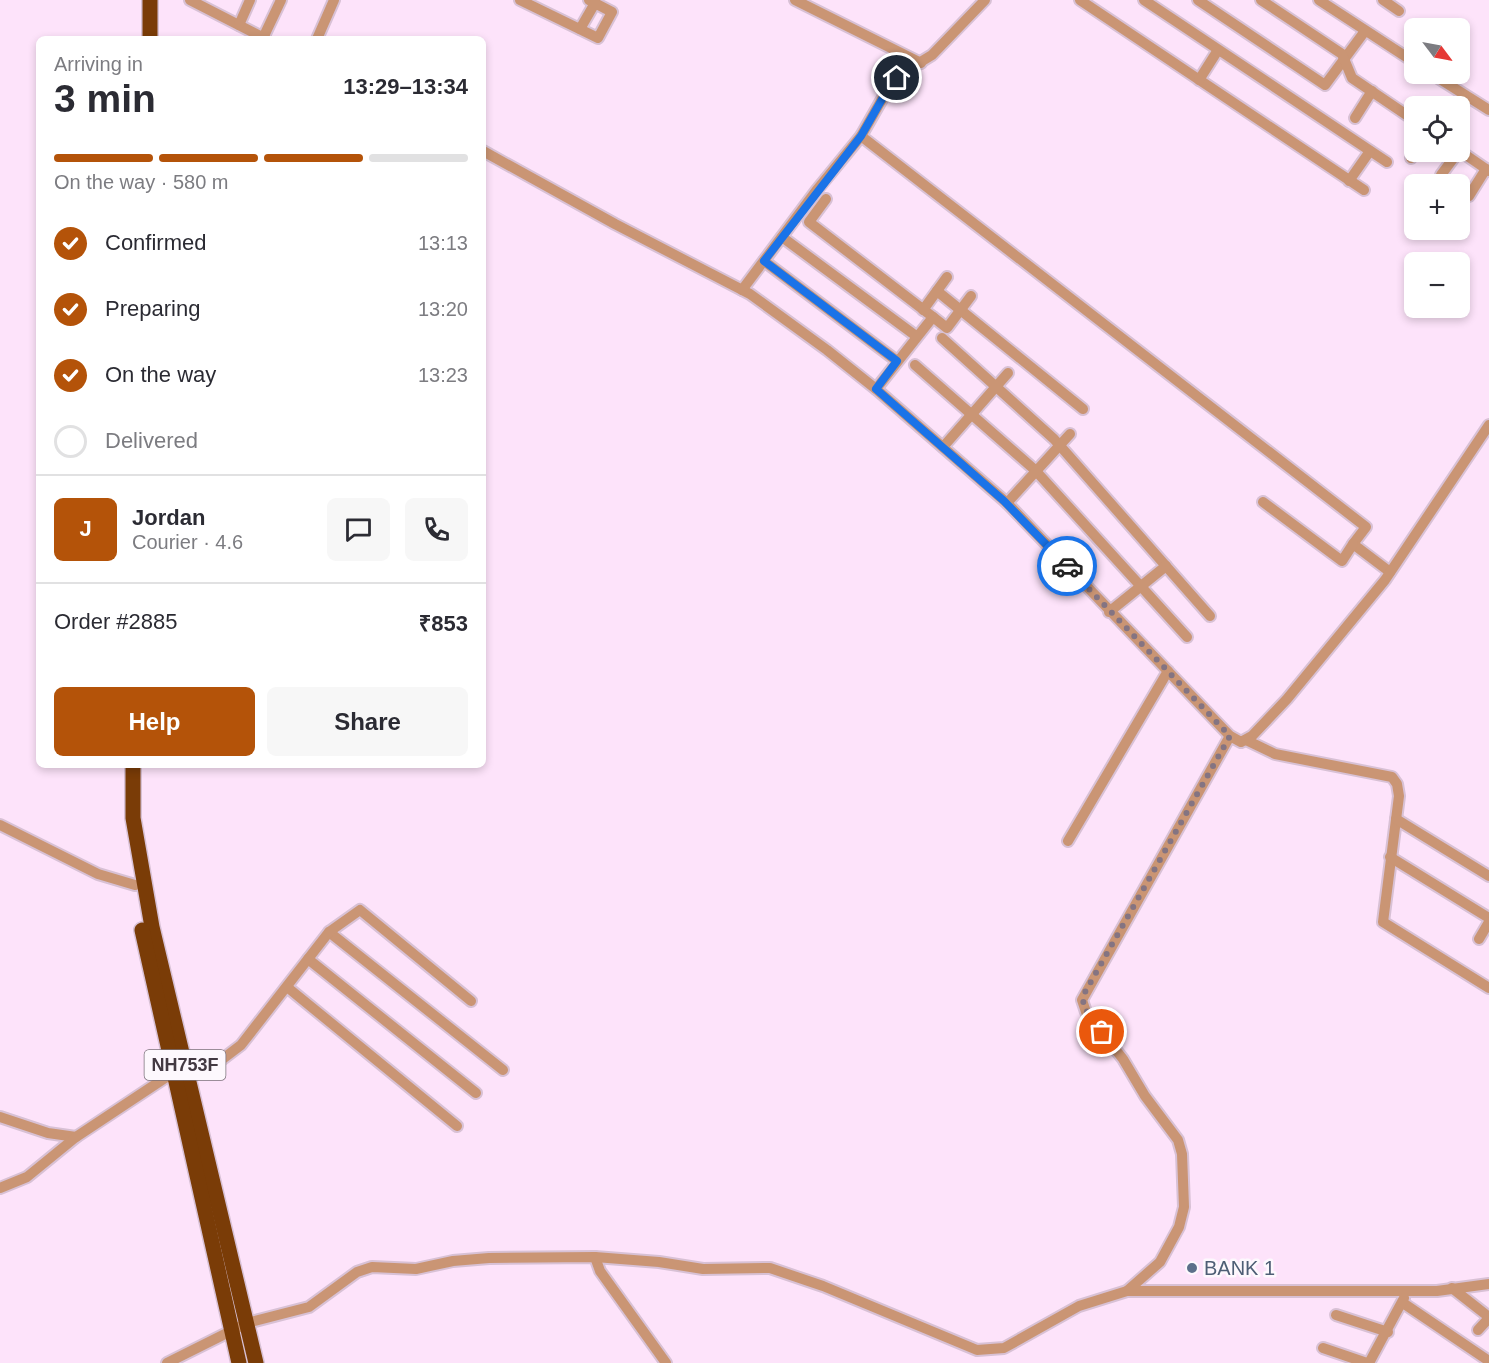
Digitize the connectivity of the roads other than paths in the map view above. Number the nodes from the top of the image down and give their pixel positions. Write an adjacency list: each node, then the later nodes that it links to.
1 (140, 0): 21 (highway)
2 (150, 0): 22 (highway)
3 (190, 0): 18 (street)
4 (250, 0): 18 (street)
5 (281, 0): 24 (street)
6 (334, 0): 25 (street)
7 (520, 0): 19 (street)
8 (795, 0): 29 (street)
9 (985, 0): 29 (street)
10 (1080, 0): 30 (street)
11 (1144, 0): 26 (street)
12 (1198, 0): 28 (street)
13 (1261, 0): 28 (street)
14 (1320, 0): 20 (street)
15 (1383, 0): 17 (street)
16 (592, 1): 19 (street); 19 (street)
17 (1399, 11)
18 (239, 25): 23 (street)
19 (580, 30)
20 (1365, 31): 27 (street); 28 (street)
21 (140, 36)
22 (150, 36)
23 (261, 36)
24 (266, 36)
25 (318, 36)
26 (1218, 50): 30 (street); 37 (street)
27 (1404, 56)
28 (1344, 58): 32 (street)
29 (921, 63): 36 (street)
30 (1199, 80): 42 (street)
31 (1448, 84): 33 (street)
32 (1372, 91): 34 (street); 35 (street)
33 (1489, 110)
34 (1404, 113)
35 (1355, 118)
36 (861, 136): 46 (street); 71 (street)
37 (1370, 151): 40 (street); 42 (street)
38 (486, 153): 49 (street)
39 (1470, 158): 41 (street)
40 (1387, 162)
41 (1488, 170): 44 (street)
42 (1349, 181): 43 (street)
43 (1364, 190)
44 (1470, 194)
45 (826, 199): 52 (street)
46 (782, 237): 47 (street); 55 (street)
47 (764, 261): 49 (street); 57 (street)
48 (947, 277): 50 (street)
49 (742, 290): 61 (street)
50 (937, 291): 52 (street); 53 (street)
51 (971, 296): 53 (street)
52 (923, 309): 54 (street)
53 (960, 310): 54 (street); 62 (street)
54 (933, 317): 55 (street)
55 (916, 336): 57 (street)
56 (942, 338): 60 (street)
57 (897, 361): 61 (street)
58 (915, 365): 63 (street)
59 (1008, 373): 60 (street)
60 (996, 386): 63 (street); 66 (street)
61 (876, 389): 67 (street)
62 (1083, 409)
63 (972, 414): 67 (street); 68 (street)
64 (1489, 425): 73 (street)
65 (1070, 434): 66 (street)
66 (1059, 445): 68 (street); 72 (street)
67 (943, 447): 70 (street)
68 (1036, 471): 70 (street); 74 (street)
69 (1263, 502): 71 (street)
70 (1006, 504): 75 (street)
71 (1353, 544): 73 (street)
72 (1166, 566): 74 (street); 76 (street)
73 (1390, 573): 80 (street)
74 (1140, 586): 75 (street); 77 (street)
75 (1109, 612): 78 (street)
76 (1210, 616)
77 (1187, 637)
78 (1168, 671): 79 (street); 85 (street)
79 (1230, 736): 80 (street); 107 (street)
80 (1246, 740): 83 (street)
81 (123, 768): 88 (highway, NH753F)
82 (133, 768): 96 (highway, NH753F)
83 (1396, 819): 86 (street); 87 (street)
84 (0, 825): 88 (street)
85 (1068, 841)
86 (1390, 857): 89 (street); 94 (street)
87 (1489, 876)
88 (135, 885): 96 (highway, NH753F)
89 (1489, 920): 91 (street)
90 (329, 933): 92 (street); 95 (street); 97 (street)
91 (1479, 939)
92 (308, 959): 93 (street); 98 (street)
93 (287, 987): 96 (street); 100 (street)
94 (1489, 988)
95 (471, 1001)
96 (180, 1070): 101 (street); 111 (highway, NH753F); 113 (highway, NH753F)
97 (503, 1070)
98 (476, 1093)
99 (0, 1117): 101 (street)
100 (458, 1126)
101 (76, 1137): 102 (street)
102 (0, 1188)
103 (595, 1257): 107 (street); 111 (street); 120 (street)
104 (1489, 1284): 105 (street)
105 (1452, 1288): 106 (street); 110 (street)
106 (1408, 1290): 107 (street); 108 (street)
107 (1127, 1291)
108 (1403, 1303): 114 (street); 116 (street)
109 (1336, 1315): 114 (street)
110 (1489, 1317): 112 (street)
111 (247, 1323): 113 (street); 119 (highway, NH753F)
112 (1478, 1330)
113 (231, 1331): 117 (street); 118 (highway, NH753F)
114 (1388, 1332): 121 (street)
115 (1323, 1348): 121 (street)
116 (1489, 1361)
117 (167, 1363)
118 (239, 1363)
119 (256, 1363)
120 (666, 1363)
121 (1368, 1363)

